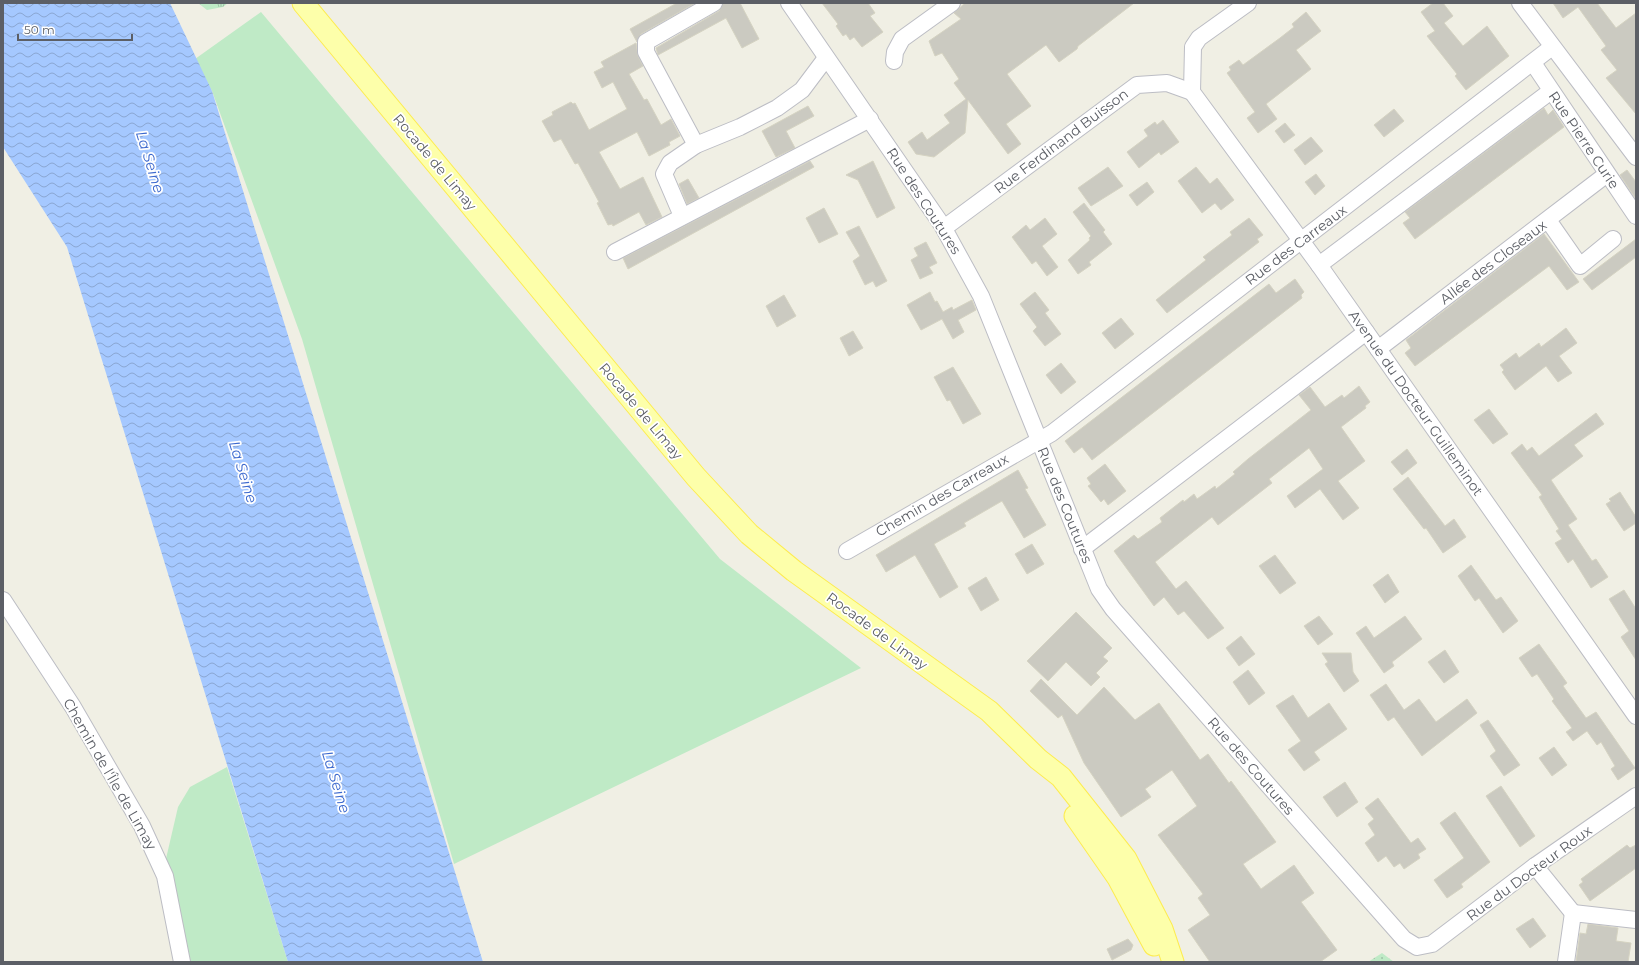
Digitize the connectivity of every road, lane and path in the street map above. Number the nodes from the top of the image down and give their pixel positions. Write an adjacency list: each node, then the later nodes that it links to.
1 (303, 3): 32 (main road, Rocade de Limay)
2 (714, 3): 14 (street)
3 (789, 3): 8 (street, Rue des Coutures)
4 (952, 3): 9 (street)
5 (1248, 3): 12 (street)
6 (1520, 3): 7 (street)
7 (1552, 47): 10 (street, Rue des Carreaux); 15 (street)
8 (826, 58): 13 (street, Rue des Coutures); 14 (street)
9 (894, 61)
10 (1533, 63): 11 (street, Rue Pierre Curie); 22 (street, Rue des Carreaux)
11 (1551, 91): 16 (street, Rue Pierre Curie); 24 (street)
12 (1192, 92): 20 (street, Rue Ferdinand Buisson); 22 (street, Avenue du Docteur Guilleminot)
13 (870, 119): 17 (street); 20 (street, Rue des Coutures)
14 (696, 145): 17 (street)
15 (1636, 158)
16 (1607, 174): 18 (street, Rue Pierre Curie); 19 (street, Allée des Closeaux)
17 (682, 216): 23 (street)
18 (1636, 216)
19 (1548, 220): 21 (street); 26 (street, Allée des Closeaux)
20 (944, 228): 27 (street, Rue des Coutures)
21 (1613, 239)
22 (1302, 242): 24 (street, Avenue du Docteur Guilleminot); 27 (street, Rue des Carreaux)
23 (615, 252)
24 (1319, 265): 25 (street, Avenue du Docteur Guilleminot)
25 (1366, 332): 26 (street, Avenue du Docteur Guilleminot); 28 (street)
26 (1378, 349): 31 (street, Avenue du Docteur Guilleminot)
27 (1038, 439): 28 (street, Rue des Coutures); 29 (street, Chemin des Carreaux)
28 (1082, 548): 37 (street, Rue des Coutures)
29 (847, 551)
30 (3, 600): 38 (street, Chemin de l'Île de Limay)
31 (1636, 716)
32 (1038, 759): 39 (main road, Rocade de Limay); 40 (main road, Rocade de Limay)
33 (1636, 796): 34 (street, Rue du Docteur Roux)
34 (1535, 866): 35 (street); 37 (street, Rue du Docteur Roux)
35 (1573, 913): 36 (street); 41 (street)
36 (1636, 920)
37 (1422, 947)
38 (182, 962)
39 (1160, 962)
40 (1174, 962)
41 (1566, 962)

